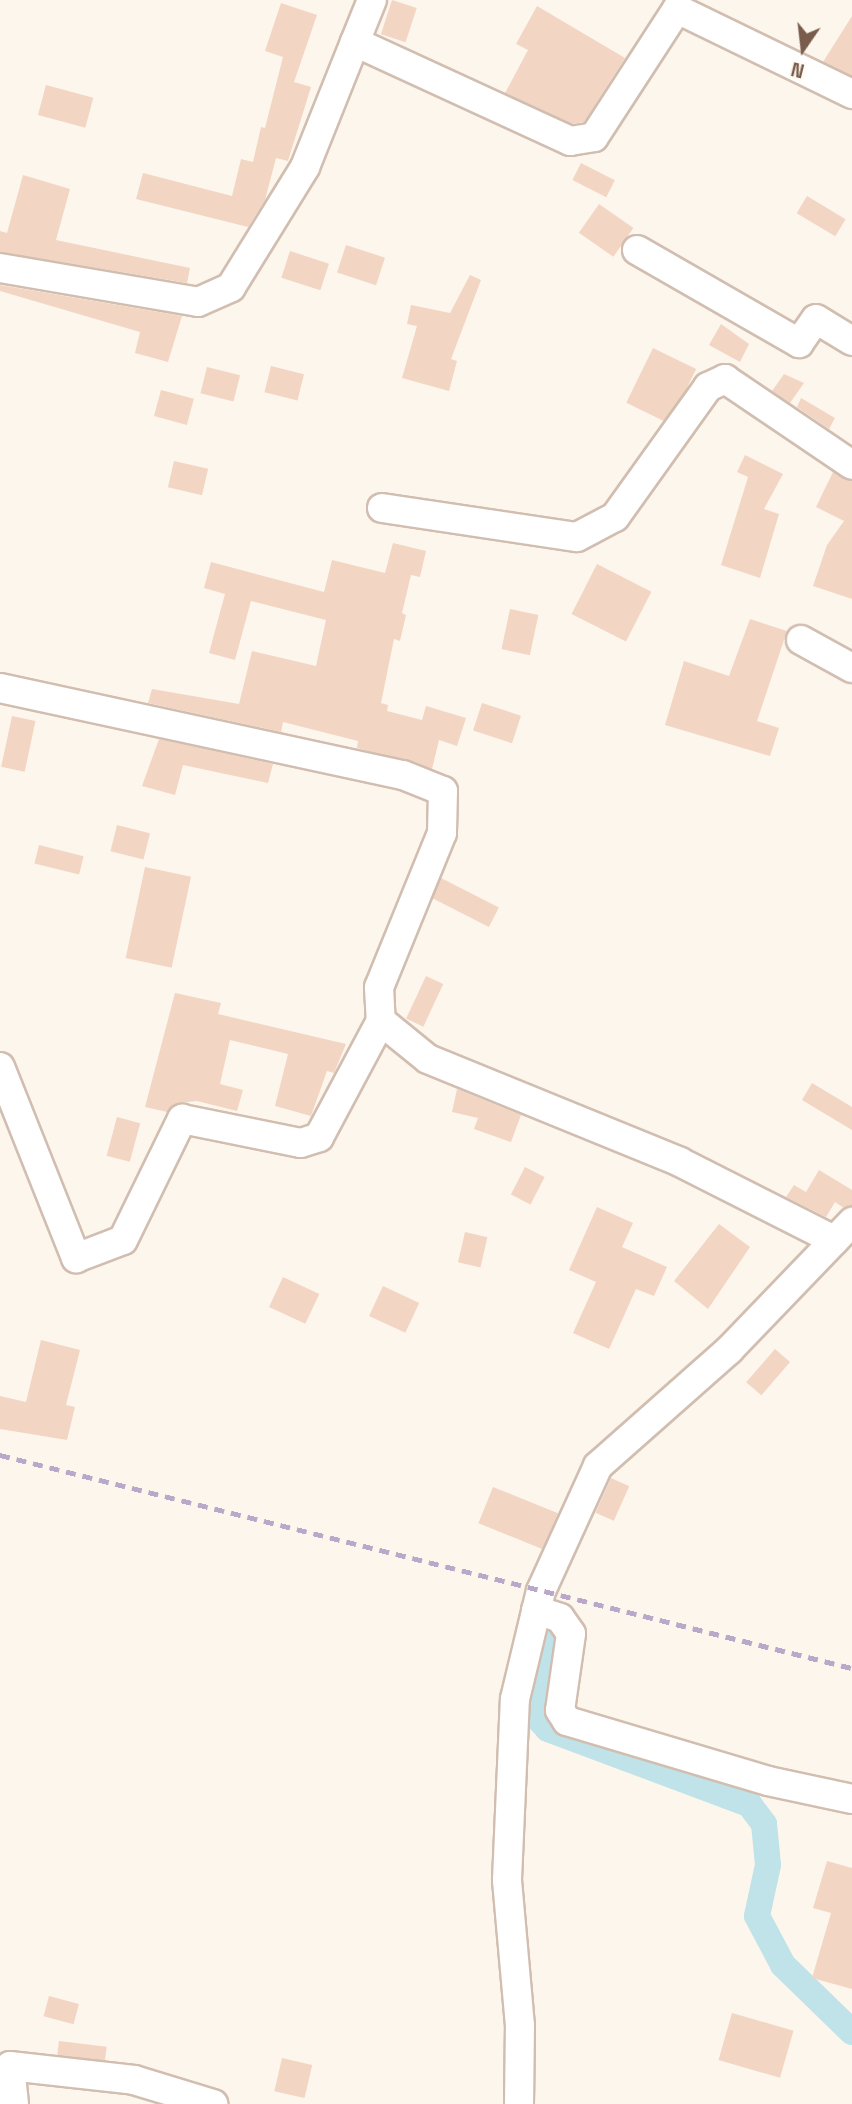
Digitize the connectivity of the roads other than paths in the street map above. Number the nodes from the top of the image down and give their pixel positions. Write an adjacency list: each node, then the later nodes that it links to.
1 (372, 0): 3 (street)
2 (680, 4): 3 (street); 4 (street)
3 (355, 42): 6 (street)
4 (852, 94)
5 (637, 250): 7 (street)
6 (0, 268)
7 (852, 341)
8 (852, 465): 9 (street)
9 (382, 508)
10 (802, 640): 11 (street)
11 (852, 668)
12 (0, 688): 13 (street)
13 (381, 1021): 14 (street); 15 (street)
14 (0, 1067)
15 (843, 1231): 16 (street)
16 (536, 1610): 17 (street); 20 (street)
17 (852, 1799)
18 (14, 2104): 19 (street)
19 (213, 2104)
20 (519, 2104)

